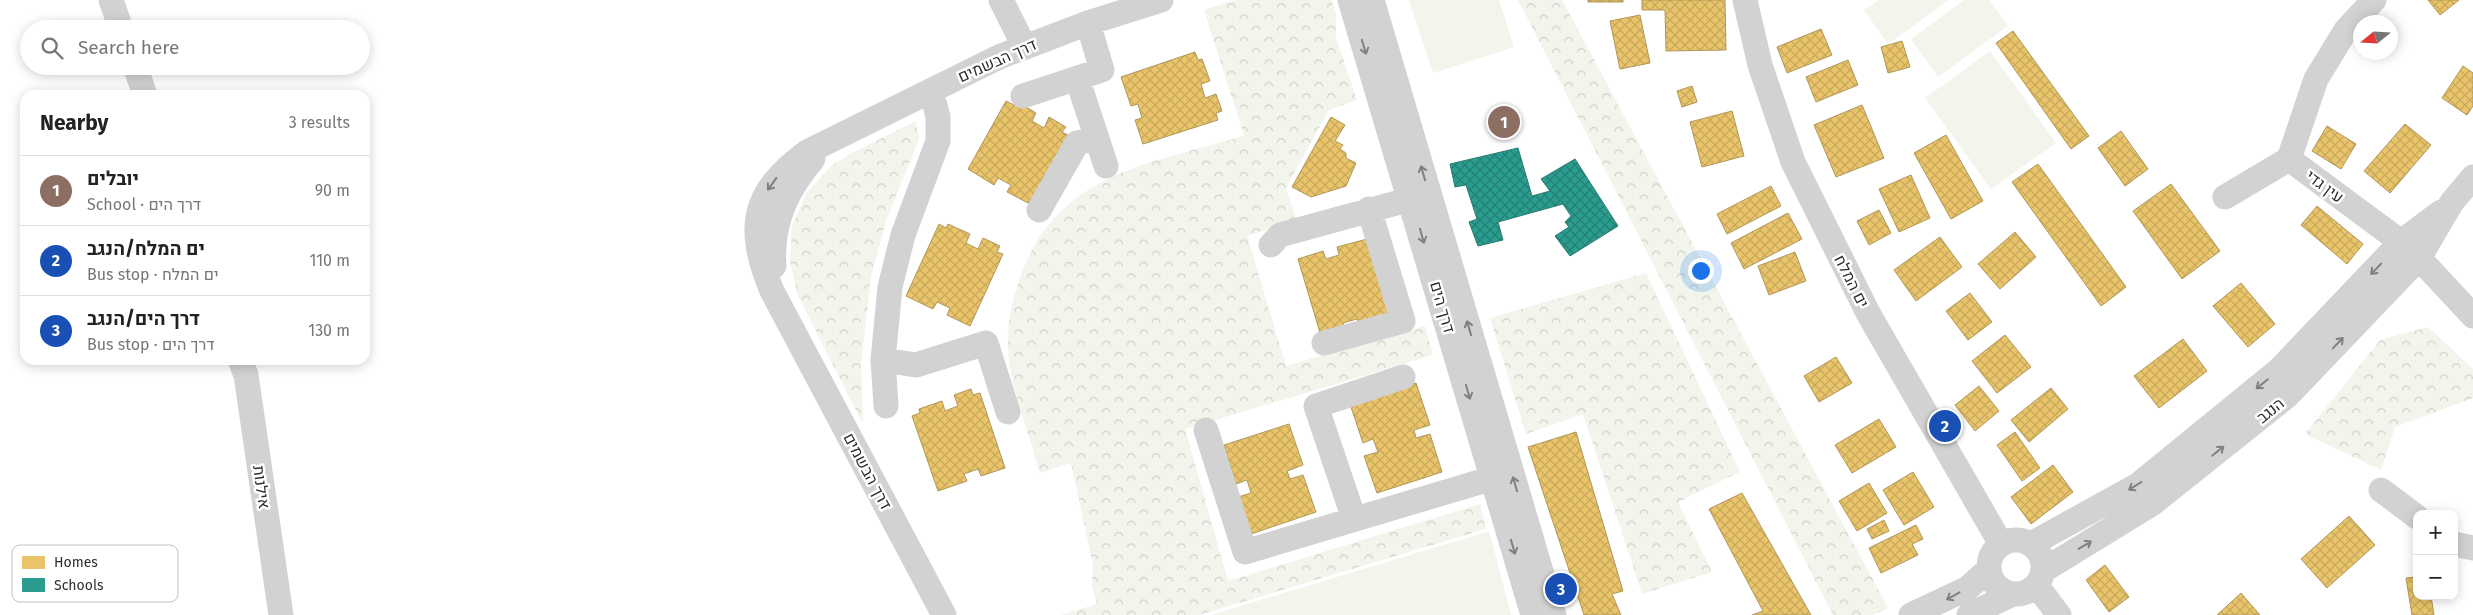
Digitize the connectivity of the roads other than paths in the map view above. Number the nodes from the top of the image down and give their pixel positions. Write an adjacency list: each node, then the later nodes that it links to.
1 (111, 0): 8 (street)
2 (1001, 0): 10 (street)
3 (1161, 0): 9 (street, דרך הבשמים)
4 (1350, 0): 21 (street, דרך הים, one-way to 21)
5 (1372, 0): 48 (street, דרך הים, one-way to 5)
6 (1745, 0): 38 (street, ים המלח)
7 (2374, 0): 17 (street)
8 (118, 20)
9 (1088, 23): 10 (street, דרך הבשמים); 12 (street)
10 (1024, 46): 14 (street, דרך הבשמים)
11 (138, 75): 13 (street)
12 (1077, 78): 15 (street); 16 (street)
13 (143, 90)
14 (928, 92): 28 (street); 46 (street, דרך הבשמים)
15 (1023, 96)
16 (1096, 138): 18 (street); 23 (street)
17 (2289, 159): 20 (street, עין גדי); 25 (street, עין גדי)
18 (1106, 166)
19 (2473, 177): 25 (street, הנגב)
20 (2225, 197)
21 (1410, 198): 22 (street); 34 (street, דרך הים, one-way to 34)
22 (1369, 209): 24 (street); 27 (street)
23 (1039, 210)
24 (1271, 244)
25 (2410, 250): 26 (street, עין גדי); 39 (street, הנגב, one-way to 39); 43 (street, הנגב, one-way to 25)
26 (2473, 316)
27 (1324, 343)
28 (883, 360): 31 (street); 32 (street)
29 (242, 365): 45 (street, אילנות)
30 (1403, 377): 37 (street)
31 (886, 406)
32 (1008, 412)
33 (1206, 430): 37 (street)
34 (1493, 478): 37 (street); 47 (street, דרך הים, one-way to 47)
35 (2381, 490): 36 (street)
36 (2413, 514)
37 (1354, 520)
38 (2001, 544): 39 (street); 42 (street)
39 (2031, 544): 43 (street)
40 (2458, 545): 41 (street)
41 (2473, 548)
42 (1989, 569): 44 (street); 49 (street, one-way to 49)
43 (2040, 578): 44 (street); 51 (street)
44 (2013, 594): 50 (street)
45 (281, 615)
46 (944, 615)
47 (1533, 615)
48 (1554, 615)
49 (1912, 615)
50 (1969, 615)
51 (2059, 615)

